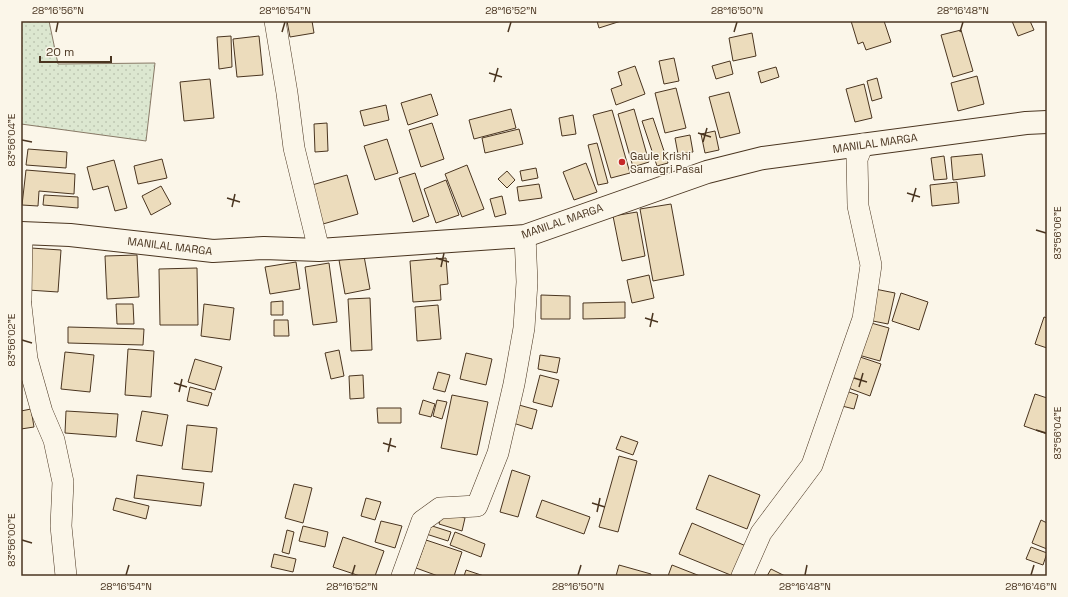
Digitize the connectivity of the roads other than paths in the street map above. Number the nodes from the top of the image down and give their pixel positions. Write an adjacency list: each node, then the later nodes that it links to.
1 (275, 21): 6 (street)
2 (1047, 122): 3 (street, MANILAL MARGA)
3 (863, 144): 5 (street, MANILAL MARGA); 11 (street)
4 (22, 233): 6 (street, MANILAL MARGA); 7 (street)
5 (525, 236): 6 (street, MANILAL MARGA); 10 (street)
6 (319, 250)
7 (21, 300)
8 (21, 306): 9 (street)
9 (66, 576)
10 (402, 576)
11 (742, 576)

